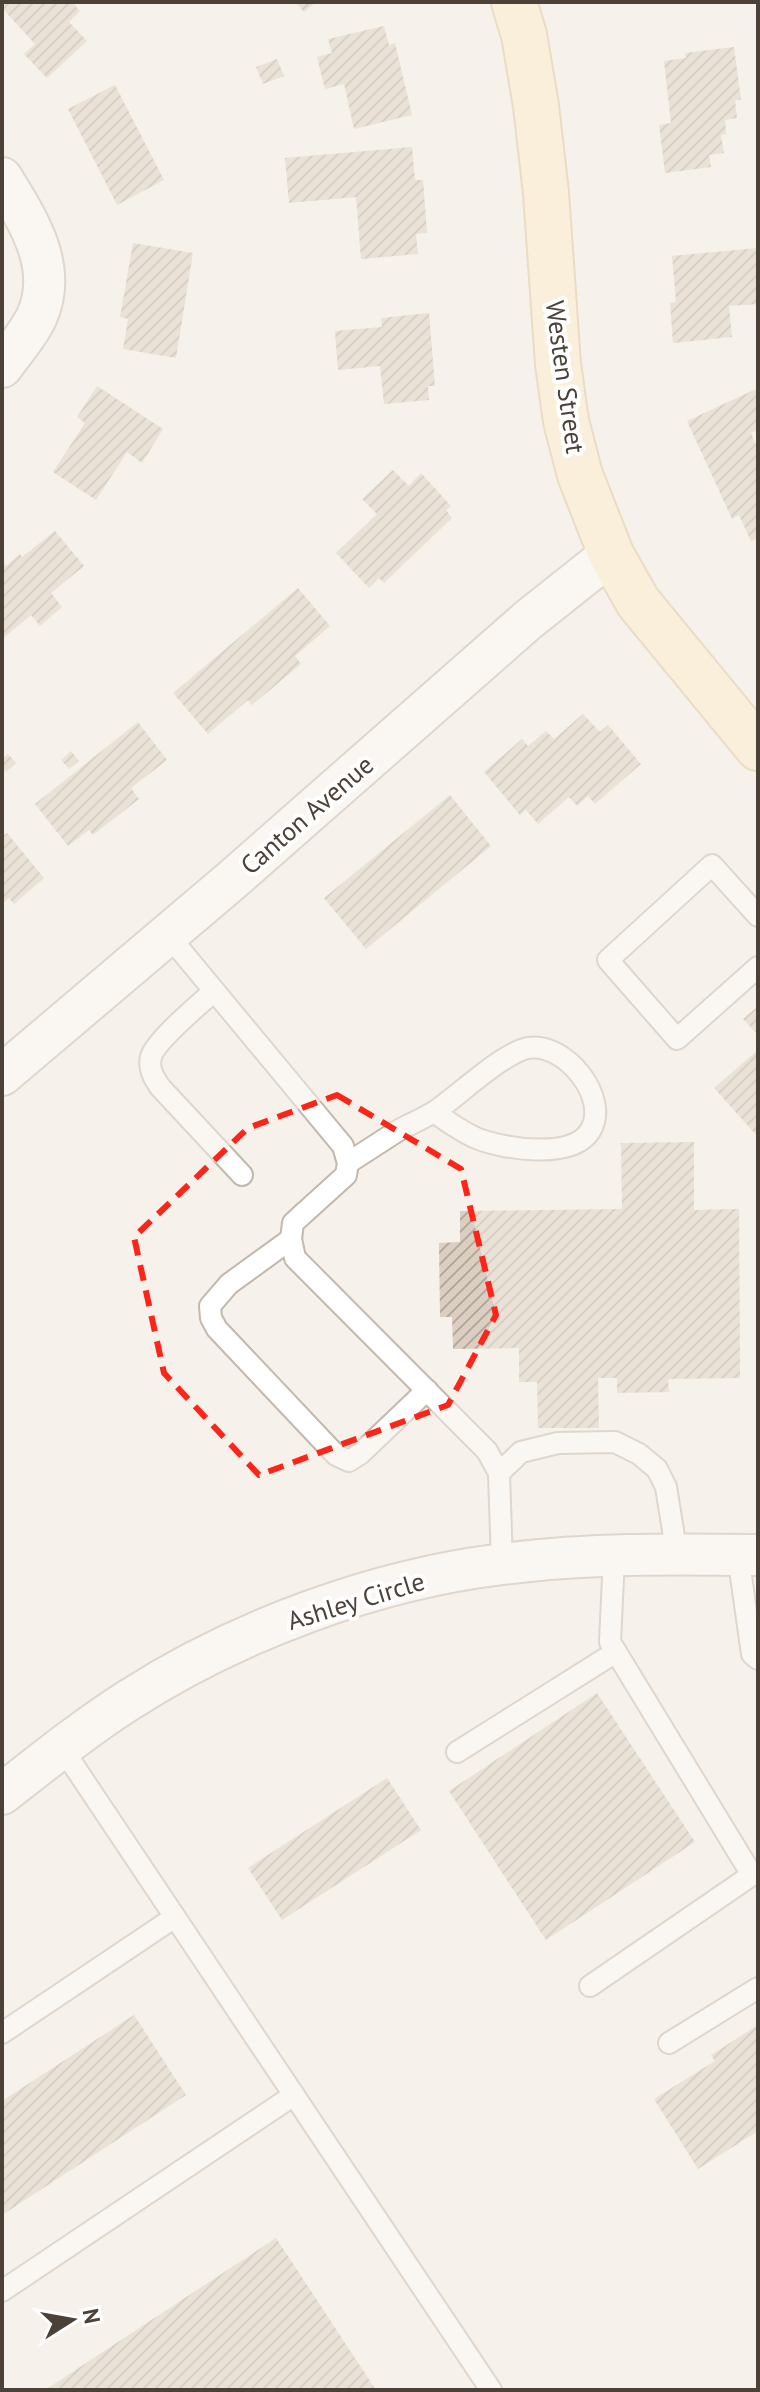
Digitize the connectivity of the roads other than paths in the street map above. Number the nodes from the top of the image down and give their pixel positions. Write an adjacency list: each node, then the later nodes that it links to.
1 (518, 3): 4 (street, Westen Street)
2 (2, 178): 3 (street)
3 (2, 367)
4 (611, 554): 5 (street, Westen Street); 7 (street, Canton Avenue)
5 (758, 748)
6 (758, 916): 8 (lane)
7 (168, 935): 9 (lane); 10 (street, Canton Avenue)
8 (758, 967)
9 (214, 991): 12 (lane); 13 (lane)
10 (2, 1075)
11 (434, 1112): 11 (lane); 12 (lane)
12 (348, 1163): 14 (lane)
13 (242, 1175)
14 (291, 1239): 15 (lane); 15 (lane)
15 (427, 1390): 16 (lane)
16 (499, 1473): 17 (lane); 20 (lane)
17 (677, 1555): 18 (street, Ashley Circle); 19 (street, Ashley Circle)
18 (748, 1555): 22 (lane)
19 (614, 1556): 20 (street, Ashley Circle); 21 (lane)
20 (502, 1564): 23 (street, Ashley Circle)
21 (616, 1652): 24 (lane); 27 (lane)
22 (758, 1659)
23 (62, 1748): 25 (street, Ashley Circle); 26 (lane)
24 (457, 1752)
25 (2, 1794)
26 (175, 1917): 29 (lane); 31 (lane)
27 (590, 1986)
28 (758, 1988): 30 (lane)
29 (2, 2033)
30 (669, 2043)
31 (294, 2095): 32 (lane); 33 (lane)
32 (2, 2291)
33 (491, 2390)

